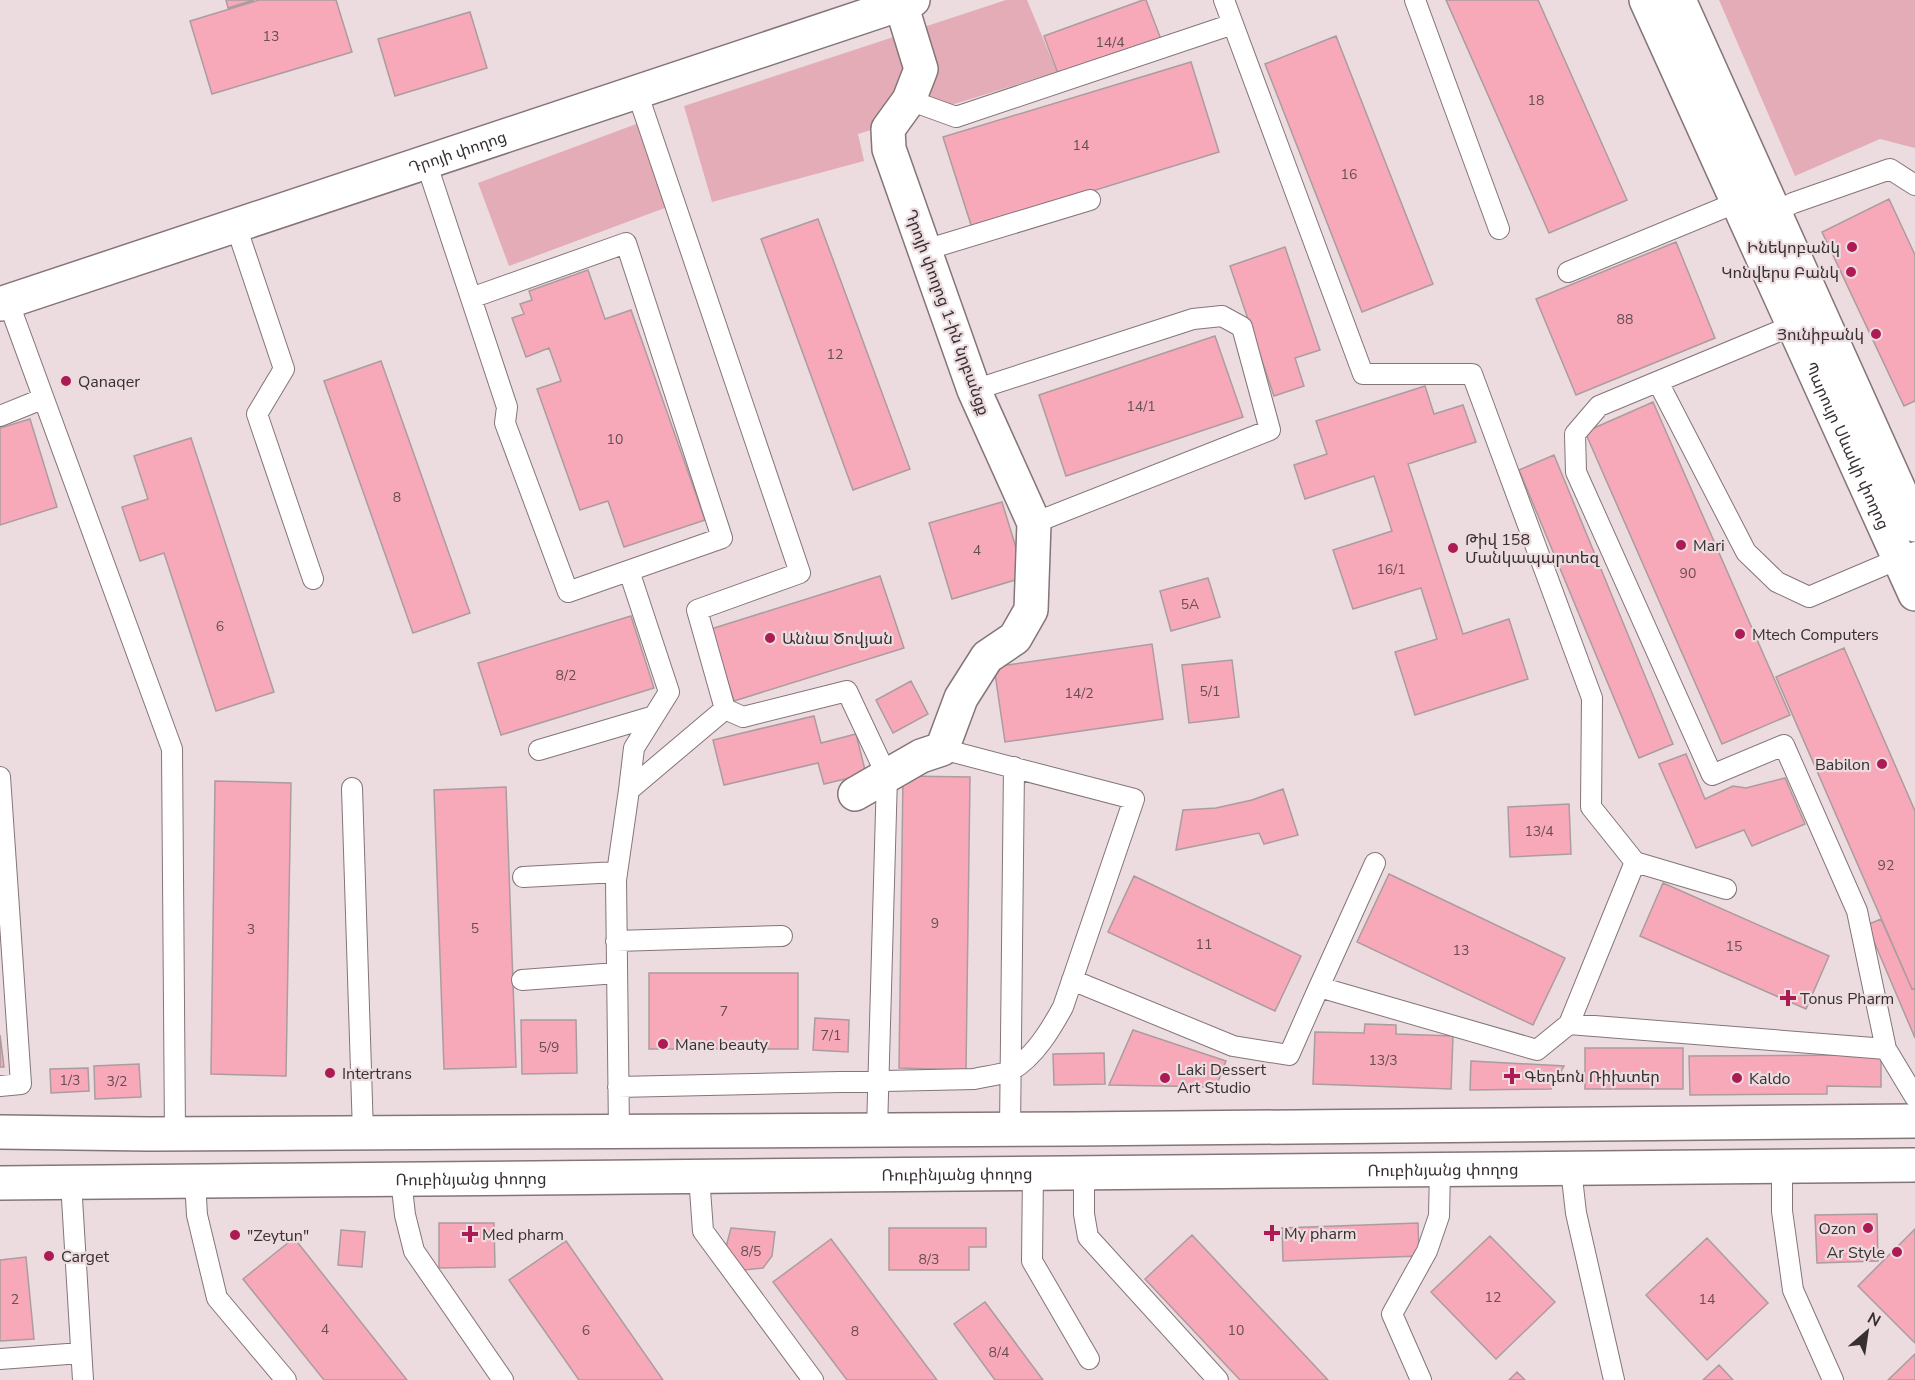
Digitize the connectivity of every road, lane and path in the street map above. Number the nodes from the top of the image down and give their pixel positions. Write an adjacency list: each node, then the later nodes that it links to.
1 (1224, 0): 6 (lane)
2 (1415, 0): 14 (lane)
3 (1646, 0): 12 (main road, Պարույր Սևակի փողոց)
4 (1679, 0): 12 (main road, Պարույր Սևակի փողոց)
5 (907, 2): 7 (main road, Դրոյի փողոց); 8 (main road, Դրոյի փողոց 1-ին նրբանցք)
6 (1233, 24): 8 (lane); 41 (lane)
7 (637, 92): 9 (main road, Դրոյի փողոց); 30 (lane)
8 (909, 100): 15 (main road, Դրոյի փողոց 1-ին նրբանցք)
9 (426, 162): 13 (main road, Դրոյի փողոց); 17 (lane)
10 (1915, 186): 12 (lane)
11 (1090, 200): 15 (lane)
12 (1759, 201): 16 (lane); 19 (main road, Պարույր Սևակի փողոց)
13 (236, 226): 18 (main road, Դրոյի փողոց); 28 (lane)
14 (1499, 229)
15 (925, 250): 21 (main road, Դրոյի փողոց 1-ին նրբանցք)
16 (1568, 272)
17 (471, 298): 27 (lane); 27 (lane)
18 (4, 303): 22 (lane)
19 (1807, 320): 20 (lane); 25 (main road, Պարույր Սևակի փողոց); 26 (main road, Պարույր Սևակի փողոց)
20 (1658, 382): 26 (lane); 52 (lane)
21 (974, 390): 24 (main road, Դրոյի փողոց 1-ին նրբանցք); 24 (lane)
22 (42, 399): 23 (lane); 63 (lane)
23 (0, 416)
24 (1034, 523): 32 (main road, Դրոյի փողոց 1-ին նրբանցք)
25 (1915, 525)
26 (1907, 555): 29 (main road, Պարույր Սևակի փողոց)
27 (629, 571): 31 (lane)
28 (313, 579)
29 (1915, 594)
30 (725, 709): 35 (lane); 38 (lane)
31 (654, 716): 33 (lane); 38 (lane)
32 (942, 748): 34 (lane); 35 (main road)
33 (539, 750)
34 (1014, 767): 49 (lane); 53 (lane)
35 (887, 776): 39 (main road); 54 (lane)
36 (0, 777): 55 (lane)
37 (352, 788): 64 (lane)
38 (628, 790): 42 (lane)
39 (855, 794)
40 (1375, 862): 50 (lane)
41 (1635, 862): 44 (lane); 51 (lane)
42 (617, 872): 43 (lane); 46 (lane)
43 (522, 877)
44 (1726, 889)
45 (782, 936): 46 (lane)
46 (616, 941): 47 (lane)
47 (617, 973): 48 (lane); 56 (lane)
48 (522, 980)
49 (1072, 980): 50 (lane); 53 (lane)
50 (1319, 987): 51 (lane)
51 (1569, 1024): 52 (lane)
52 (1886, 1049): 57 (lane)
53 (1011, 1071): 54 (lane); 59 (lane)
54 (879, 1082): 56 (lane); 60 (lane)
55 (0, 1086)
56 (618, 1087): 62 (lane)
57 (1915, 1097)
58 (1915, 1121): 59 (main road)
59 (1010, 1129): 60 (main road)
60 (877, 1130): 62 (main road)
61 (0, 1132): 63 (main road)
62 (619, 1132): 64 (main road)
63 (175, 1133): 64 (main road)
64 (363, 1133)
65 (1915, 1165): 66 (main road, Ռուբինյանց փողոց)
66 (1782, 1167): 67 (main road, Ռուբինյանց փողոց); 86 (lane)
67 (1571, 1169): 68 (main road, Ռուբինյանց փողոց); 85 (lane)
68 (1440, 1170): 70 (main road, Ռուբինյանց փողոց); 84 (lane)
69 (1033, 1173): 70 (main road, Ռուբինյանց փողոց); 71 (main road, Ռուբինյանց փողոց); 78 (lane)
70 (1084, 1173): 83 (lane)
71 (699, 1176): 72 (main road, Ռուբինյանց փողոց); 82 (lane)
72 (401, 1179): 73 (main road, Ռուբինյանց փողոց); 81 (lane)
73 (195, 1181): 75 (main road, Ռուբինյանց փողոց); 80 (lane)
74 (0, 1182): 75 (main road, Ռուբինյանց փողոց)
75 (72, 1182): 76 (lane)
76 (81, 1353): 77 (lane); 79 (lane)
77 (0, 1359)
78 (1089, 1359)
79 (83, 1380)
80 (286, 1380)
81 (503, 1380)
82 (813, 1380)
83 (1218, 1380)
84 (1421, 1380)
85 (1614, 1380)
86 (1833, 1380)

